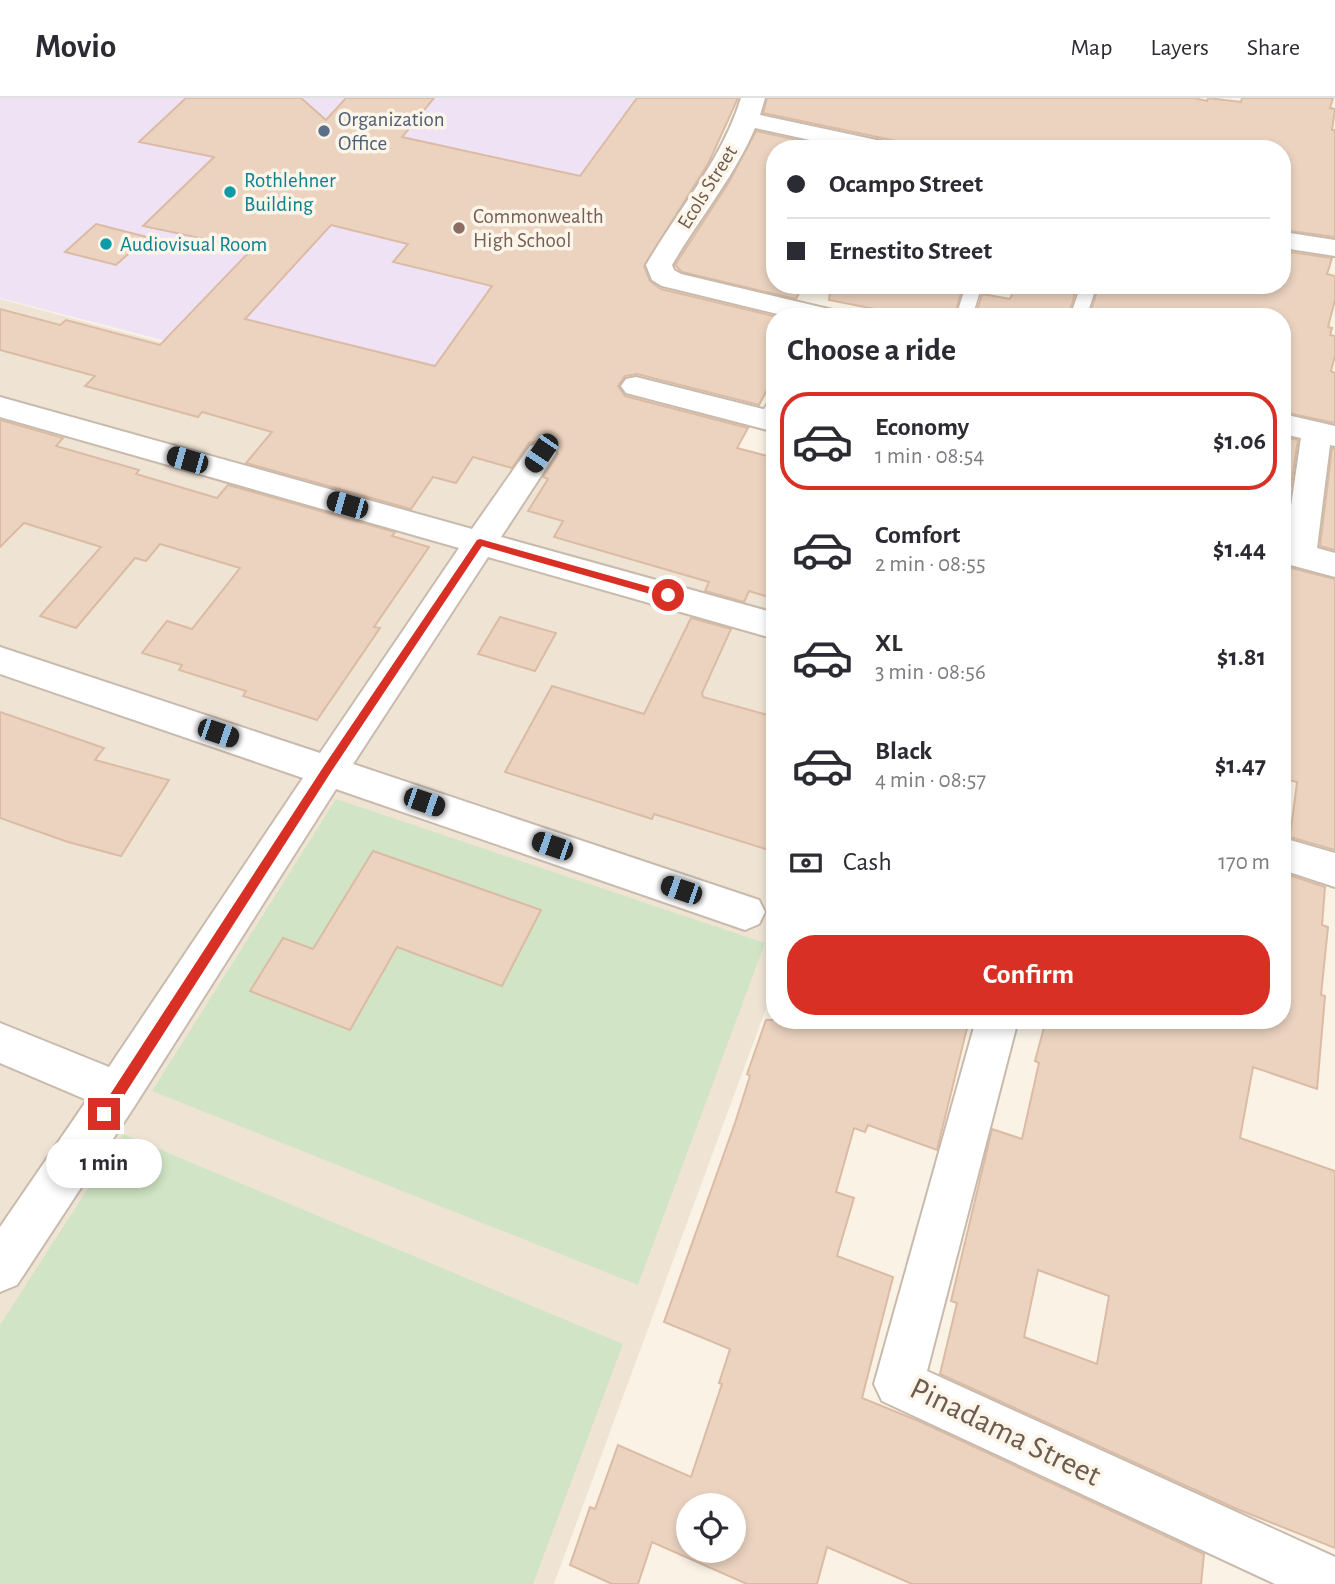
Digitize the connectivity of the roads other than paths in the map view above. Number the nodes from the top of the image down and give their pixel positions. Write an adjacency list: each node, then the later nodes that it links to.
1 (750, 108): 2 (street); 5 (street, Ecols Street)
2 (856, 140)
3 (1291, 241): 4 (street)
4 (1335, 248)
5 (788, 308)
6 (636, 386): 8 (street)
7 (0, 407): 12 (street)
8 (766, 414)
9 (1291, 426): 10 (street)
10 (1326, 434): 13 (street)
11 (541, 453): 12 (street)
12 (480, 542): 15 (street); 17 (street)
13 (1291, 553): 14 (street)
14 (1335, 565)
15 (766, 623)
16 (0, 660): 17 (street)
17 (327, 769): 20 (street); 23 (street)
18 (1291, 856): 19 (street)
19 (1335, 870)
20 (745, 912)
21 (996, 1029): 25 (street, Pinadama Street)
22 (0, 1043): 23 (street)
23 (119, 1092): 24 (street)
24 (0, 1268)
25 (1335, 1584)

